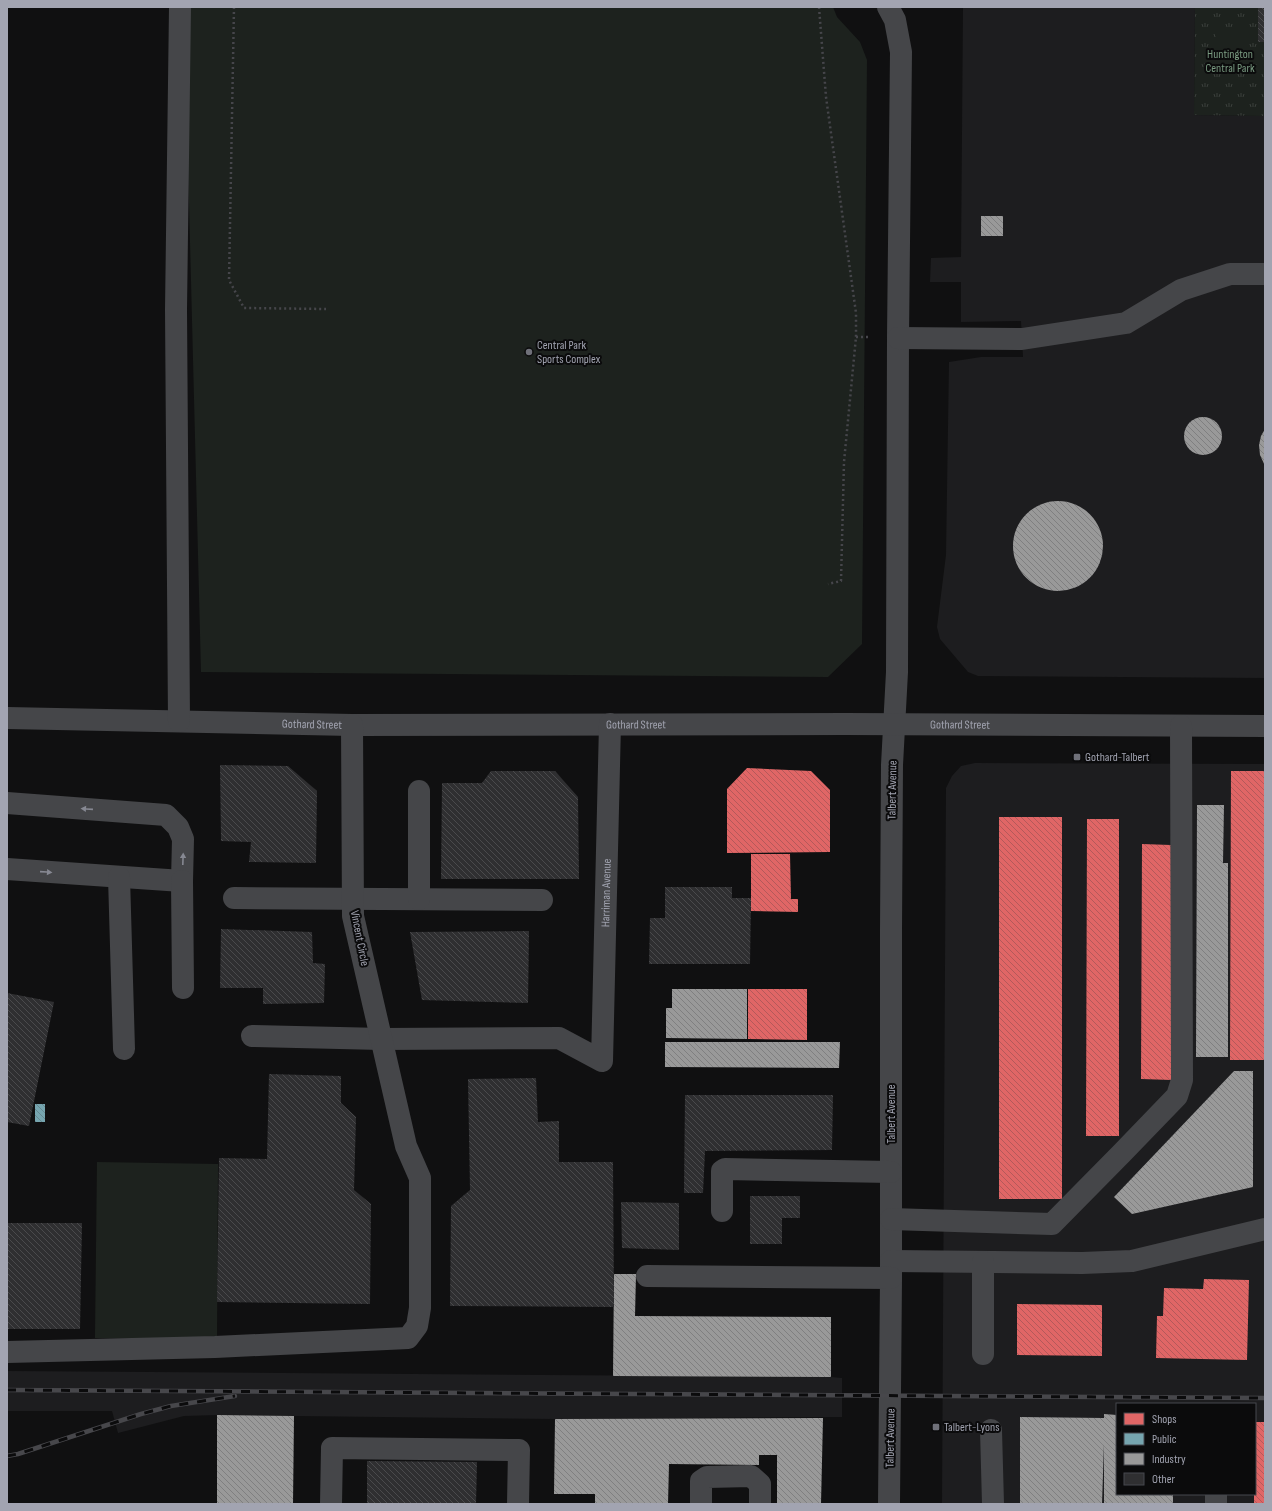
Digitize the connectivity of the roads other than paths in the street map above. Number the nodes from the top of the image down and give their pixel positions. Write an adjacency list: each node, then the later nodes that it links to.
1 (180, 7): 6 (street)
2 (888, 7): 4 (street, Talbert Avenue)
3 (1265, 274): 4 (street)
4 (898, 338): 9 (street, Talbert Avenue)
5 (7, 718): 6 (street, Gothard Street)
6 (179, 722): 8 (street, Gothard Street)
7 (610, 724): 8 (street, Gothard Street); 9 (street, Gothard Street); 23 (street, Harriman Avenue)
8 (352, 725): 18 (street, Vincent Circle)
9 (894, 725): 10 (street, Gothard Street); 25 (street, Talbert Avenue)
10 (1181, 726): 11 (street, Gothard Street); 27 (street)
11 (1265, 726)
12 (419, 791): 19 (street)
13 (7, 803): 16 (street, one-way to 13)
14 (7, 870): 15 (street, one-way to 15)
15 (119, 877): 16 (street); 24 (street)
16 (182, 881): 21 (street)
17 (234, 898): 18 (street)
18 (353, 898): 19 (street); 23 (street, Vincent Circle)
19 (419, 899): 20 (street)
20 (542, 900)
21 (183, 988)
22 (252, 1036): 23 (street)
23 (382, 1039): 32 (street, Vincent Circle)
24 (124, 1049)
25 (891, 1172): 26 (street); 27 (street, Talbert Avenue)
26 (722, 1211)
27 (891, 1220): 30 (street, Talbert Avenue)
28 (1265, 1229): 29 (street)
29 (983, 1262): 30 (street); 33 (street)
30 (891, 1270): 31 (street); 39 (street, Talbert Avenue)
31 (647, 1276)
32 (7, 1352)
33 (983, 1354)
34 (991, 1430): 40 (street)
35 (331, 1504): 36 (street)
36 (518, 1504)
37 (701, 1504): 38 (street)
38 (760, 1504)
39 (889, 1504)
40 (993, 1504)

